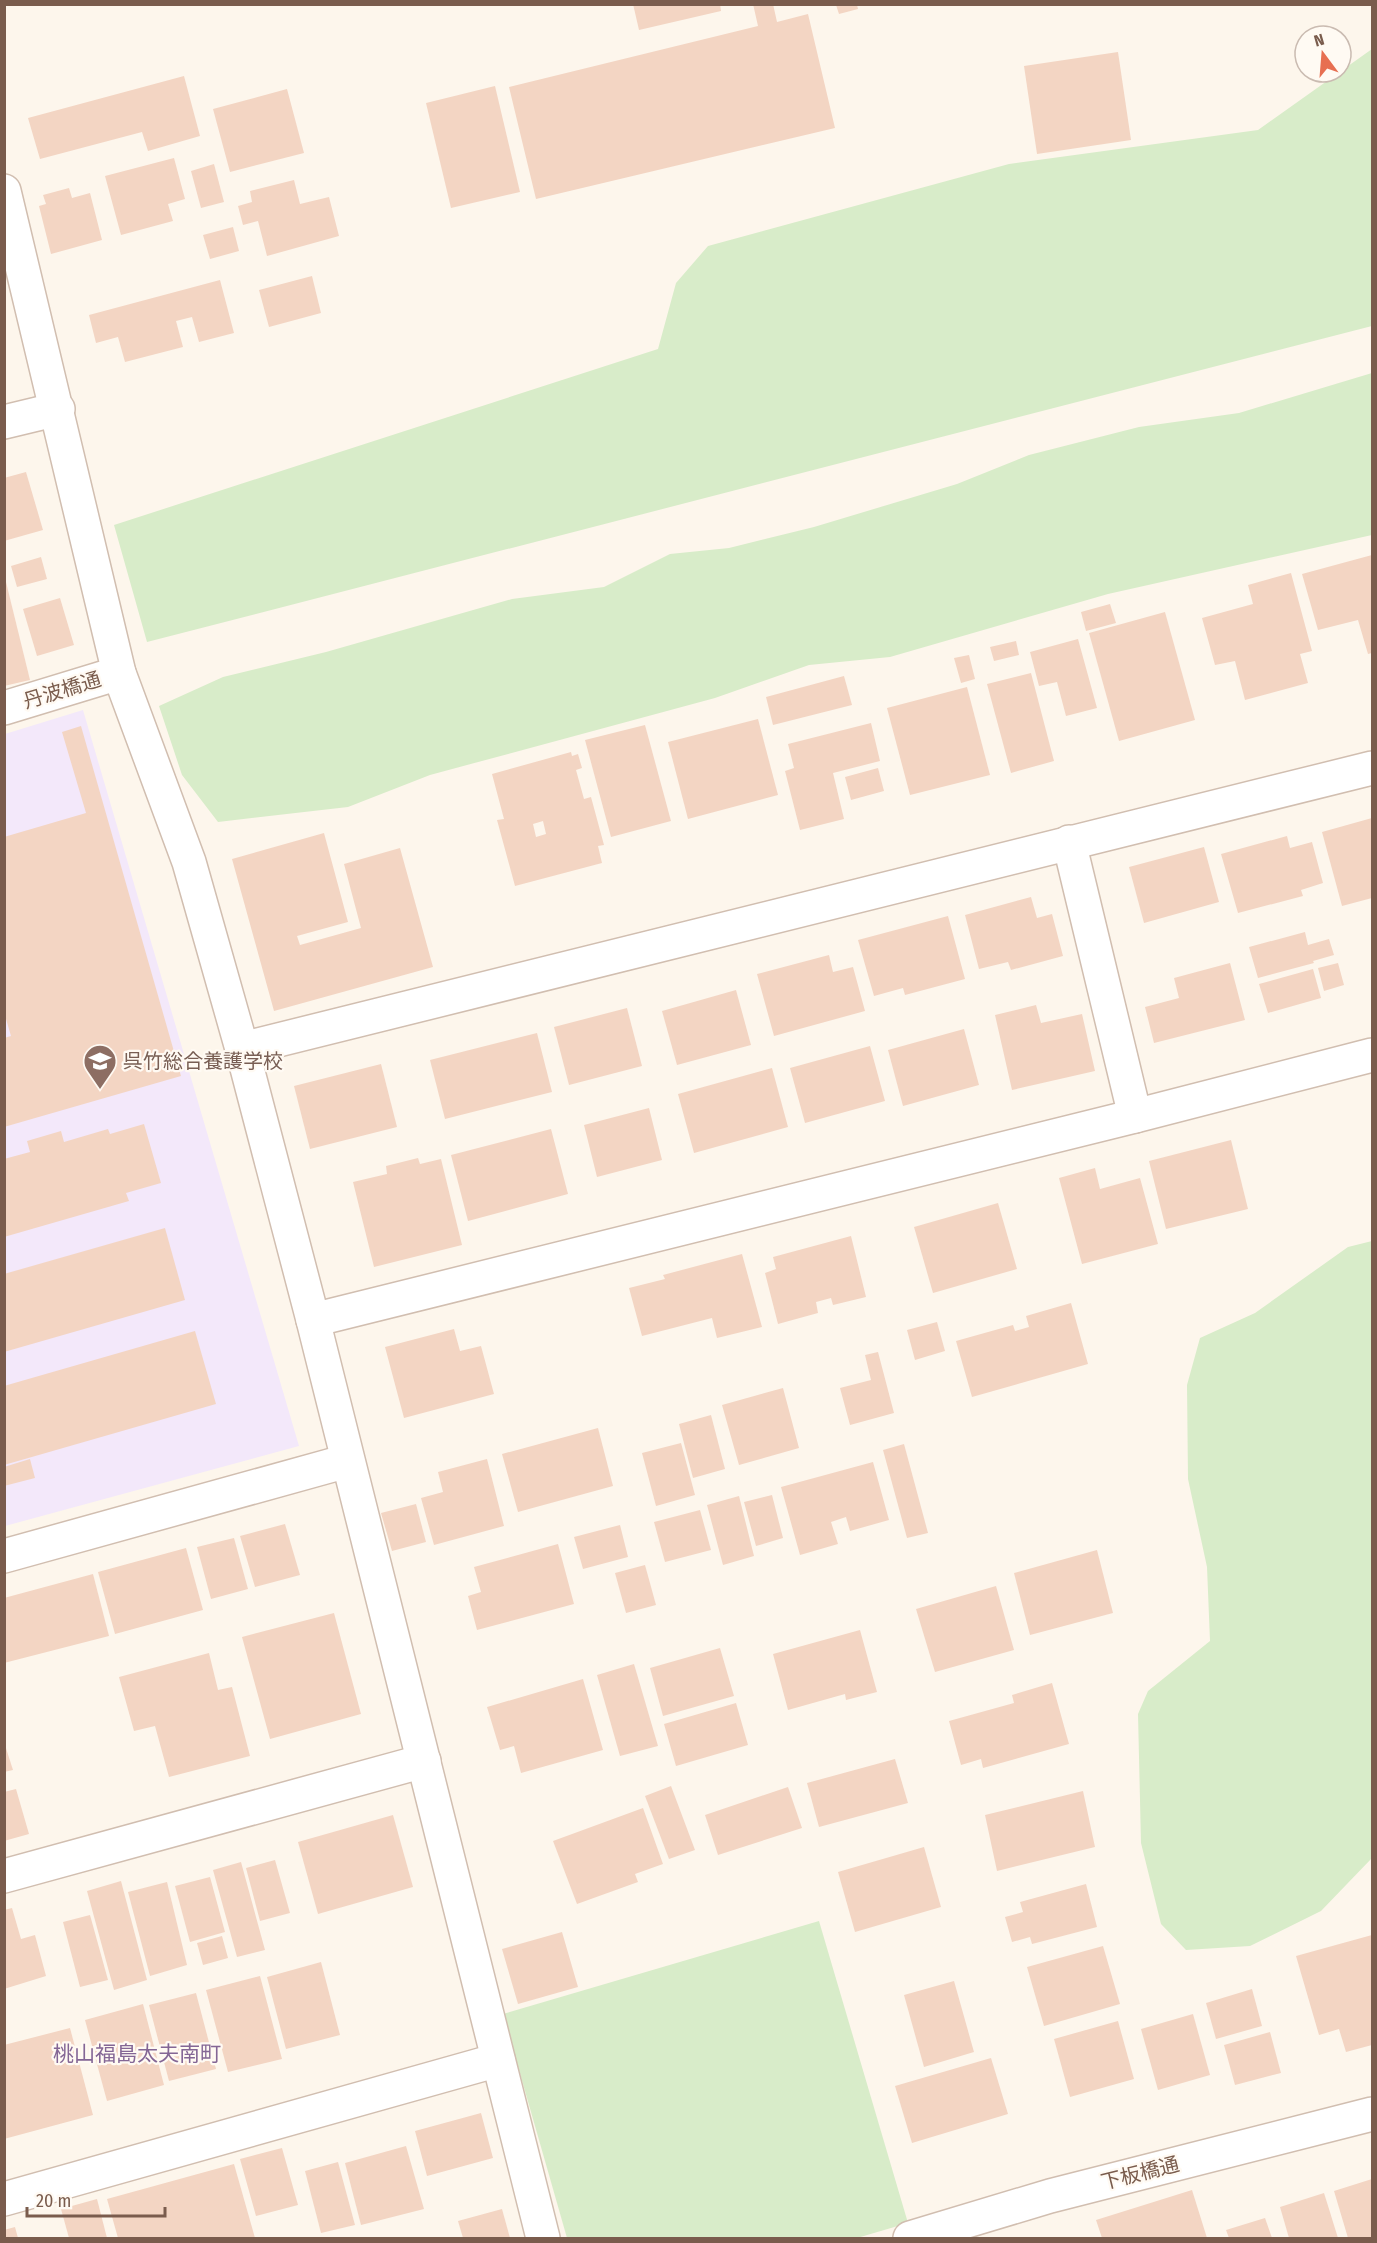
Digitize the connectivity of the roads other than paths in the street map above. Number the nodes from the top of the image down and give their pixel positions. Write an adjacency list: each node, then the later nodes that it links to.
1 (4, 191): 2 (street)
2 (58, 410): 3 (street); 4 (street)
3 (4, 422)
4 (119, 673): 5 (street, 丹波橋通); 8 (street)
5 (4, 708)
6 (1372, 768): 7 (street)
7 (1069, 842): 8 (street); 10 (street)
8 (242, 1049): 11 (street)
9 (1372, 1055): 10 (street)
10 (1135, 1116): 11 (street)
11 (313, 1320): 12 (street)
12 (347, 1461): 13 (street); 14 (street)
13 (4, 1556)
14 (423, 1761): 15 (street); 16 (street)
15 (4, 1876)
16 (498, 2060): 18 (street); 19 (street)
17 (1372, 2114): 20 (street, 下板橋通)
18 (4, 2199)
19 (543, 2238)
20 (910, 2238)

